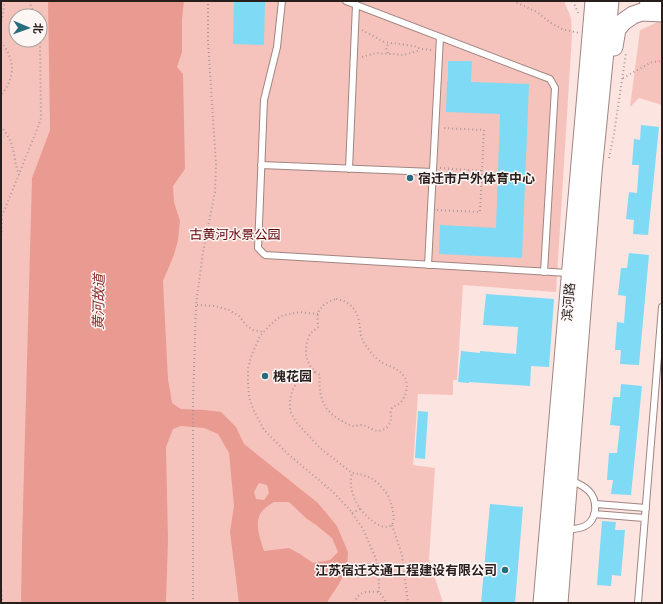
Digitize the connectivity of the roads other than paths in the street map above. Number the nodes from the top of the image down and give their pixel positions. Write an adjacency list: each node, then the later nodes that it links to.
1 (282, 1): 12 (lane)
2 (346, 1): 7 (lane)
3 (587, 1): 10 (main road)
4 (594, 1): 10 (main road, 滨河路)
5 (610, 1): 15 (main road, 滨河路)
6 (651, 1): 8 (highway)
7 (356, 5): 11 (lane); 13 (lane)
8 (662, 6)
9 (662, 13): 15 (main road)
10 (593, 20): 18 (main road, 滨河路)
11 (440, 37): 14 (lane); 17 (lane)
12 (261, 165): 13 (lane); 16 (lane)
13 (349, 169): 14 (lane)
14 (433, 170): 16 (lane)
15 (590, 207): 20 (main road, 滨河路)
16 (428, 265): 17 (lane)
17 (544, 272): 18 (lane)
18 (571, 273): 26 (main road, 滨河路)
19 (662, 307): 22 (lane)
20 (569, 480): 21 (lane); 25 (main road, 滨河路)
21 (596, 504): 22 (lane); 23 (lane)
22 (646, 508): 24 (lane)
23 (594, 514): 24 (lane); 25 (lane)
24 (644, 518): 28 (lane)
25 (565, 530): 27 (main road, 滨河路)
26 (542, 603)
27 (559, 603)
28 (638, 603)

